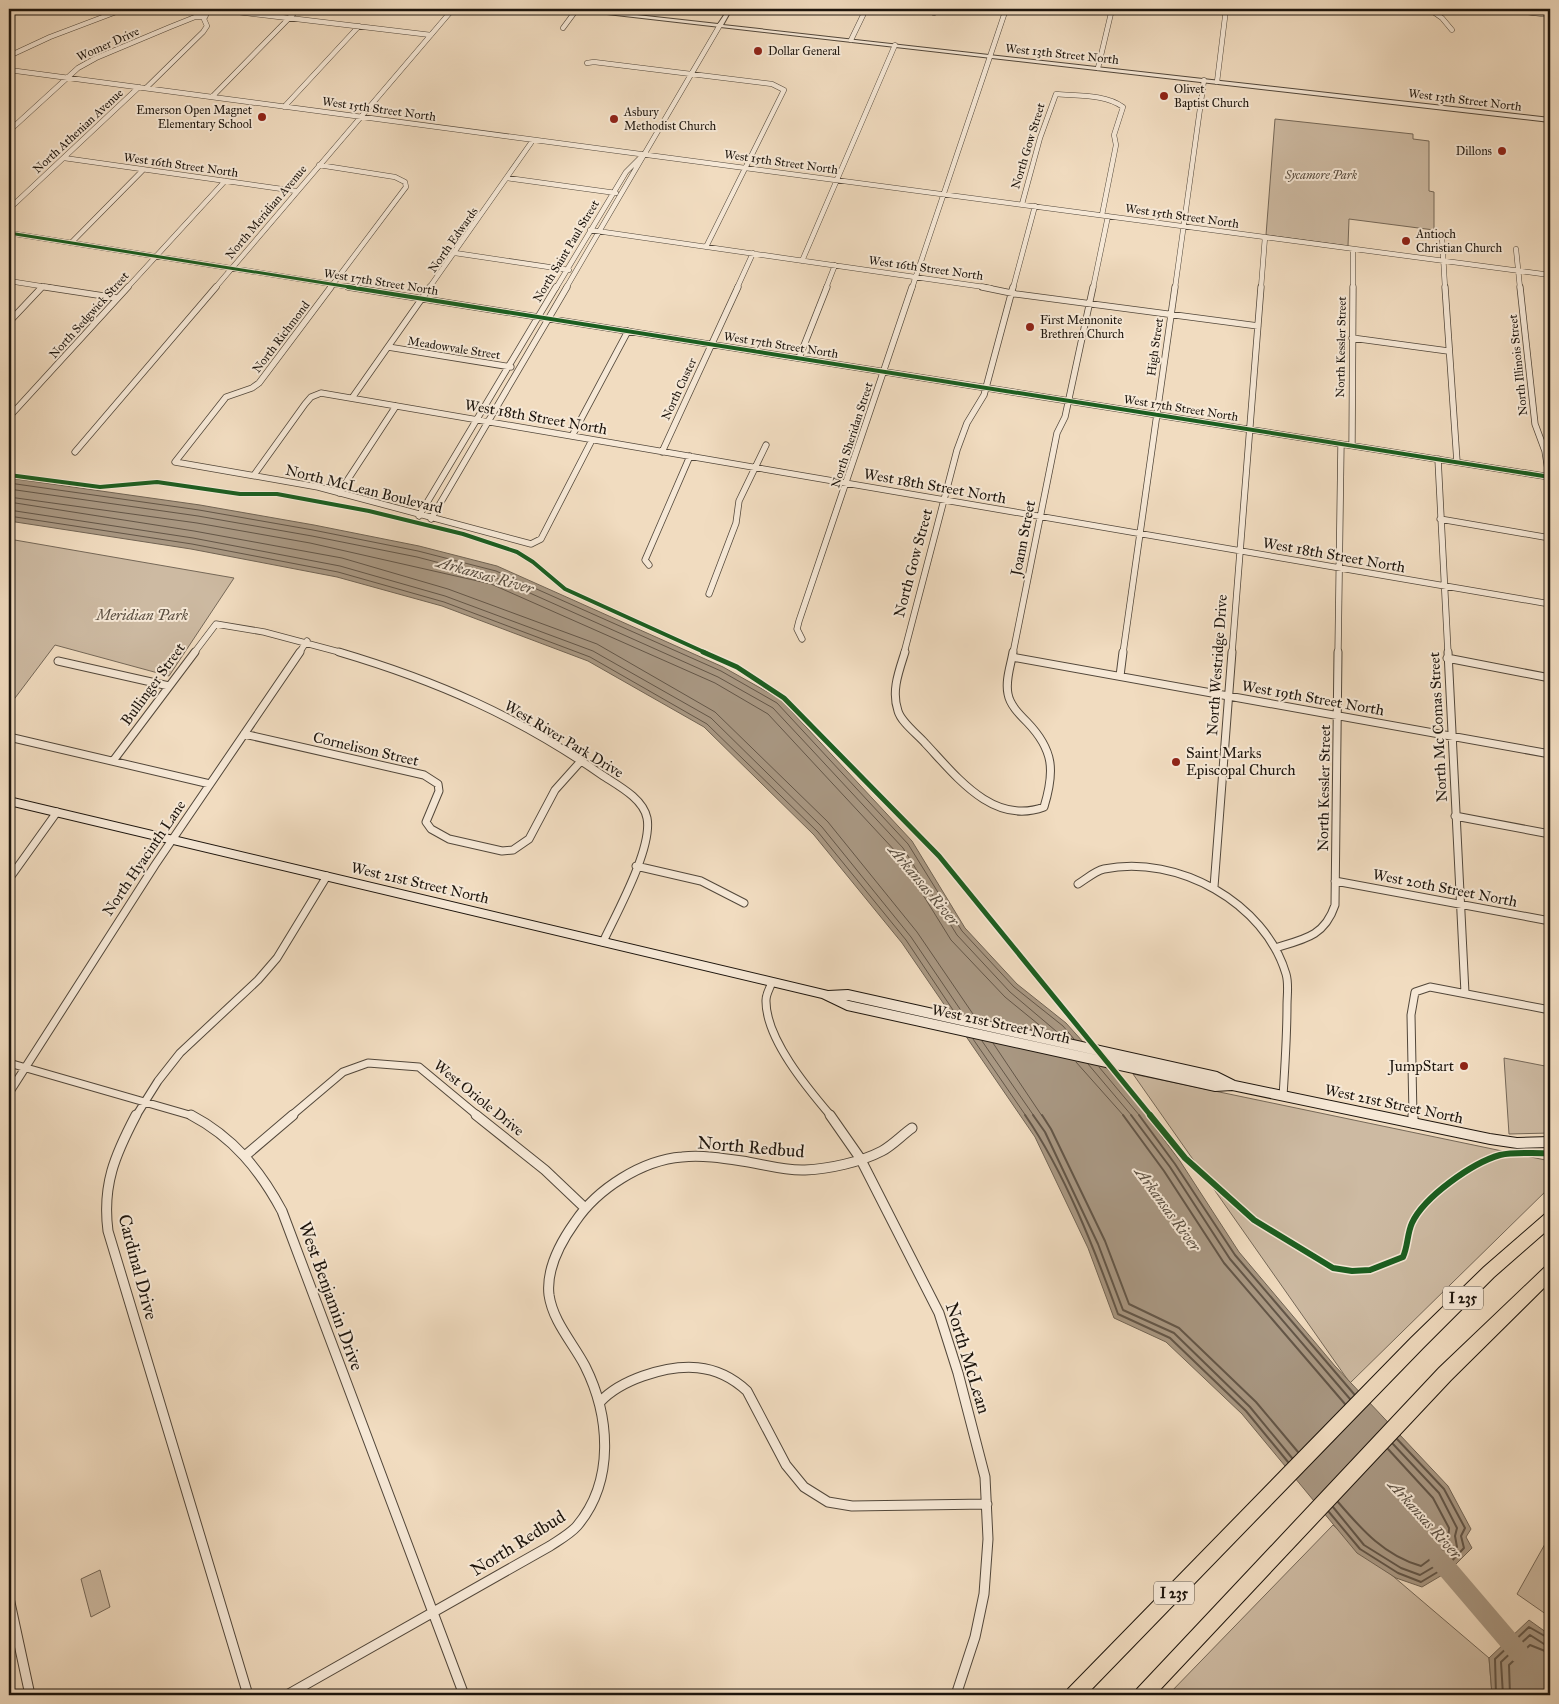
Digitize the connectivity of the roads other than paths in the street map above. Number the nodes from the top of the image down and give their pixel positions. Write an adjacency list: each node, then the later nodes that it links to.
1 (16, 9): 17 (main road)
2 (124, 9): 29 (street)
3 (212, 9): 20 (street, North Athenian Avenue); 21 (street)
4 (298, 9): 21 (street)
5 (453, 9): 26 (street, North Meridian Avenue)
6 (572, 9): 7 (street, West 13th Street North)
7 (577, 9): 16 (street, West 13th Street North); 24 (street)
8 (730, 9): 23 (street, North Saint Paul Street)
9 (866, 9): 27 (street)
10 (939, 9): 18 (street)
11 (1006, 9): 30 (street, North Sheridan Street)
12 (1112, 9): 32 (street)
13 (1226, 9): 37 (street)
14 (1429, 9): 25 (street)
15 (1501, 9): 19 (street)
16 (590, 10): 23 (street, West 13th Street North)
17 (9, 12)
18 (934, 13)
19 (1550, 15)
20 (205, 17): 35 (street, Womer Drive); 39 (street, North Athenian Avenue)
21 (290, 18): 22 (street); 40 (street)
22 (359, 26): 26 (street); 42 (street)
23 (720, 26): 27 (street, West 13th Street North); 34 (street, North Saint Paul Street)
24 (563, 28)
25 (1452, 30)
26 (431, 34): 43 (street, North Meridian Avenue)
27 (851, 40): 28 (street, West 13th Street North)
28 (895, 45): 30 (street, West 13th Street North); 53 (street)
29 (9, 56)
30 (990, 56): 32 (street, West 13th Street North); 58 (street, North Sheridan Street)
31 (587, 63): 34 (street)
32 (1098, 68): 36 (street, West 13th Street North)
33 (9, 70): 35 (street, West 15th Street North)
34 (691, 74): 47 (street, North Saint Paul Street); 50 (street)
35 (67, 78): 38 (street, West 15th Street North); 45 (street, Womer Drive)
36 (1204, 80): 37 (street, West 13th Street North); 63 (street, High Street)
37 (1217, 82): 44 (street, West 13th Street North)
38 (139, 87): 39 (street, West 15th Street North); 48 (street, North Athenian Avenue)
39 (146, 88): 40 (street, West 15th Street North)
40 (212, 97): 42 (street, West 15th Street North)
41 (1121, 104): 59 (street, North Gow Street); 62 (street, Joann Street)
42 (284, 107): 43 (street, West 15th Street North)
43 (361, 117): 46 (street, West 15th Street North); 49 (street, North Meridian Avenue)
44 (1550, 120)
45 (9, 131)
46 (533, 140): 47 (street, West 15th Street North); 52 (street, North Edwards)
47 (643, 155): 50 (street, West 15th Street North); 56 (street, North Saint Paul Street); 57 (street, North Saint Paul Street)
48 (64, 158): 51 (street, West 16th Street North); 61 (street, North Athenian Avenue)
49 (319, 165): 55 (street, North Meridian Avenue); 86 (street, North Richmond)
50 (746, 168): 53 (street, West 15th Street North); 70 (street)
51 (143, 170): 54 (street, West 16th Street North); 69 (street)
52 (507, 178): 56 (street); 73 (street, North Edwards)
53 (837, 180): 58 (street, West 15th Street North); 76 (street)
54 (225, 181): 55 (street, West 16th Street North); 75 (street, North Sedgwick Street)
55 (296, 191): 79 (street, North Meridian Avenue)
56 (613, 192): 57 (street); 64 (street, North Saint Paul Street)
57 (622, 194): 65 (street, North Saint Paul Street)
58 (944, 194): 59 (street, West 15th Street North); 84 (street, North Sheridan Street)
59 (1022, 204): 60 (street, West 15th Street North)
60 (1035, 206): 62 (street, West 15th Street North); 88 (street, North Gow Street)
61 (9, 210)
62 (1105, 216): 63 (street, West 15th Street North); 91 (street, Joann Street)
63 (1183, 226): 67 (street, West 15th Street North); 92 (street, High Street)
64 (590, 230): 65 (street, West 16th Street North); 80 (street, North Saint Paul Street)
65 (599, 232): 70 (street, West 16th Street North); 81 (street, North Saint Paul Street)
66 (9, 233): 69 (street, West 17th Street North)
67 (1265, 237): 71 (street, West 15th Street North); 96 (street, North Westridge Drive)
68 (1442, 237): 77 (street)
69 (71, 243): 75 (street, West 17th Street North)
70 (706, 247): 74 (street, West 16th Street North)
71 (1353, 249): 77 (street, West 15th Street North); 98 (street, North Kessler Street)
72 (1516, 249): 82 (street, North Illinois Street)
73 (455, 254): 80 (street); 90 (street, North Edwards)
74 (753, 254): 76 (street, West 16th Street North); 99 (street, North Custer)
75 (156, 256): 79 (street, West 17th Street North); 89 (street, North Sedgwick Street)
76 (802, 260): 78 (street, West 16th Street North)
77 (1444, 261): 82 (street, West 15th Street North); 101 (street)
78 (835, 265): 84 (street, West 16th Street North); 102 (street)
79 (231, 268): 86 (street, West 17th Street North); 120 (street, North Meridian Avenue)
80 (566, 270): 81 (street); 93 (street, North Saint Paul Street)
81 (576, 271): 94 (street, North Saint Paul Street)
82 (1518, 271): 83 (street, West 15th Street North); 128 (street, North Illinois Street)
83 (1550, 275)
84 (916, 277): 88 (street, West 16th Street North); 105 (street, North Sheridan Street)
85 (12, 281): 87 (street)
86 (334, 284): 90 (street, West 17th Street North); 124 (street, North Richmond)
87 (43, 286): 89 (street); 95 (street)
88 (1013, 292): 91 (street, West 16th Street North); 106 (street, North Gow Street)
89 (117, 298): 111 (street, North Sedgwick Street)
90 (422, 298): 93 (street, West 17th Street North); 100 (street, North Edwards)
91 (1090, 304): 92 (street, West 16th Street North); 108 (street, Joann Street)
92 (1170, 315): 96 (street, West 16th Street North); 110 (street, High Street)
93 (538, 317): 94 (street, West 17th Street North); 103 (street, North Saint Paul Street)
94 (548, 318): 97 (street, West 17th Street North); 104 (street, North Saint Paul Street)
95 (9, 322)
96 (1258, 326): 114 (street, North Westridge Drive)
97 (628, 331): 99 (street, West 17th Street North); 115 (street)
98 (1352, 338): 101 (street); 119 (street, North Kessler Street)
99 (711, 344): 102 (street, West 17th Street North); 121 (street, North Custer)
100 (388, 347): 103 (street, Meadowvale Street); 107 (street, North Edwards)
101 (1448, 351): 125 (street)
102 (799, 358): 105 (street, West 17th Street North)
103 (509, 367): 104 (street, Meadowvale Street); 112 (street, North Saint Paul Street)
104 (518, 369): 113 (street, North Saint Paul Street)
105 (884, 372): 106 (street, West 17th Street North); 129 (street, North Sheridan Street)
106 (986, 388): 108 (street, West 17th Street North); 131 (street, North Gow Street)
107 (352, 398): 109 (street, West 18th Street North); 127 (street, West 18th Street North)
108 (1069, 401): 110 (street, West 17th Street North); 133 (street, Joann Street)
109 (396, 406): 112 (street, West 18th Street North); 130 (street)
110 (1156, 414): 114 (street, West 17th Street North); 136 (street, High Street)
111 (9, 417)
112 (477, 420): 113 (street, West 18th Street North); 132 (street, North Saint Paul Street)
113 (486, 421): 115 (street, West 18th Street North); 134 (street, North Saint Paul Street)
114 (1249, 429): 117 (street, West 17th Street North); 138 (street, North Westridge Drive)
115 (572, 436): 116 (street, West 18th Street North)
116 (592, 440): 121 (street, West 18th Street North); 134 (street, North McLean Boulevard)
117 (1341, 444): 119 (street, West 17th Street North); 140 (street, North Kessler Street)
118 (766, 445): 126 (street)
119 (1352, 445): 123 (street, West 17th Street North)
120 (75, 452)
121 (662, 452): 122 (street, West 18th Street North)
122 (690, 456): 126 (street, West 18th Street North); 139 (street)
123 (1438, 459): 125 (street, West 17th Street North); 135 (street, North Mc Comas Street)
124 (175, 462): 127 (street, North McLean Boulevard)
125 (1457, 462): 128 (street, West 17th Street North)
126 (754, 467): 129 (street, West 18th Street North); 142 (street)
127 (254, 475): 130 (street, North McLean Boulevard)
128 (1550, 477)
129 (847, 483): 131 (street, West 18th Street North); 145 (street, North Sheridan Street)
130 (338, 492): 132 (street, North McLean Boulevard)
131 (943, 500): 133 (street, West 18th Street North); 163 (street, North Gow Street)
132 (419, 516): 134 (street, North McLean Boulevard)
133 (1040, 516): 136 (street, West 18th Street North); 147 (street, Joann Street)
134 (431, 519)
135 (1440, 519): 137 (street); 141 (street, North Mc Comas Street)
136 (1138, 534): 138 (street, West 18th Street North); 150 (street, High Street)
137 (1550, 538)
138 (1239, 551): 140 (street, West 18th Street North); 153 (street, North Westridge Drive)
139 (649, 565)
140 (1339, 569): 141 (street, West 18th Street North); 154 (street, North Kessler Street)
141 (1444, 586): 143 (street, West 18th Street North); 148 (street, North Mc Comas Street)
142 (708, 594)
143 (1550, 604)
144 (216, 624): 146 (street, West River Park Drive); 152 (street, Bullinger Street)
145 (802, 639)
146 (307, 641): 155 (street, North Hyacinth Lane); 160 (street, West River Park Drive)
147 (1012, 657): 150 (street, West 19th Street North); 163 (street, Joann Street)
148 (1447, 658): 151 (street); 156 (street, North Mc Comas Street)
149 (58, 661): 152 (street)
150 (1120, 676): 153 (street, West 19th Street North)
151 (1550, 678)
152 (169, 686): 159 (street, Bullinger Street)
153 (1229, 696): 154 (street, West 19th Street North); 173 (street, North Westridge Drive)
154 (1338, 715): 156 (street, West 19th Street North); 171 (street, North Kessler Street)
155 (244, 734): 160 (street, Cornelison Street); 161 (street, North Hyacinth Lane)
156 (1451, 736): 158 (street, West 19th Street North); 165 (street, North Mc Comas Street)
157 (9, 738): 159 (street)
158 (1550, 754)
159 (113, 761): 161 (street)
160 (581, 761): 168 (street, West River Park Drive)
161 (210, 784): 167 (street, North Hyacinth Lane)
162 (9, 800): 164 (main road, West 21st Street North)
163 (997, 806)
164 (57, 812): 167 (main road, West 21st Street North); 170 (street)
165 (1455, 816): 166 (street); 175 (street, North Mc Comas Street)
166 (1550, 834)
167 (172, 839): 169 (main road, West 21st Street North); 184 (street, North Hyacinth Lane)
168 (636, 866): 174 (street); 177 (street, West River Park Drive)
169 (327, 876): 177 (main road, West 21st Street North); 188 (street, Cardinal Drive)
170 (9, 879)
171 (1336, 881): 175 (street, West 20th Street North); 178 (street, North Kessler Street)
172 (1078, 884): 173 (street)
173 (1214, 887): 178 (street)
174 (744, 903)
175 (1459, 904): 176 (street, West 20th Street North); 181 (street, North Mc Comas Street)
176 (1550, 921)
177 (603, 942): 179 (main road, West 21st Street North)
178 (1278, 947): 187 (street)
179 (772, 982): 180 (main road, West 21st Street North); 193 (street, North McLean)
180 (824, 994): 185 (main road, West 21st Street North); 185 (main road, West 21st Street North)
181 (1465, 994): 182 (street); 189 (street)
182 (1550, 1010)
183 (9, 1062): 184 (street, West Benjamin Drive)
184 (25, 1067): 186 (street, North Hyacinth Lane); 188 (street, West Benjamin Drive)
185 (1232, 1085): 187 (main road, West 21st Street North)
186 (9, 1093)
187 (1283, 1096): 189 (main road, West 21st Street North)
188 (147, 1100): 192 (street, West Benjamin Drive); 202 (street, Cardinal Drive)
189 (1413, 1123): 191 (main road, West 21st Street North)
190 (912, 1128): 193 (street, North Redbud)
191 (1550, 1142)
192 (246, 1155): 194 (street, West Oriole Drive); 200 (street, West Benjamin Drive)
193 (860, 1158): 194 (street, North Redbud); 198 (street, North McLean)
194 (585, 1208): 197 (street, North Redbud)
195 (1550, 1219): 206 (highway, I 235)
196 (1550, 1272): 207 (highway, I 235)
197 (600, 1402): 198 (street); 200 (street, North Redbud)
198 (987, 1504): 205 (street, North McLean)
199 (9, 1598): 201 (street)
200 (433, 1612): 203 (street, North Redbud); 204 (street, West Benjamin Drive)
201 (30, 1695)
202 (248, 1695)
203 (287, 1695)
204 (464, 1695)
205 (956, 1695)
206 (1074, 1695)
207 (1143, 1695)

